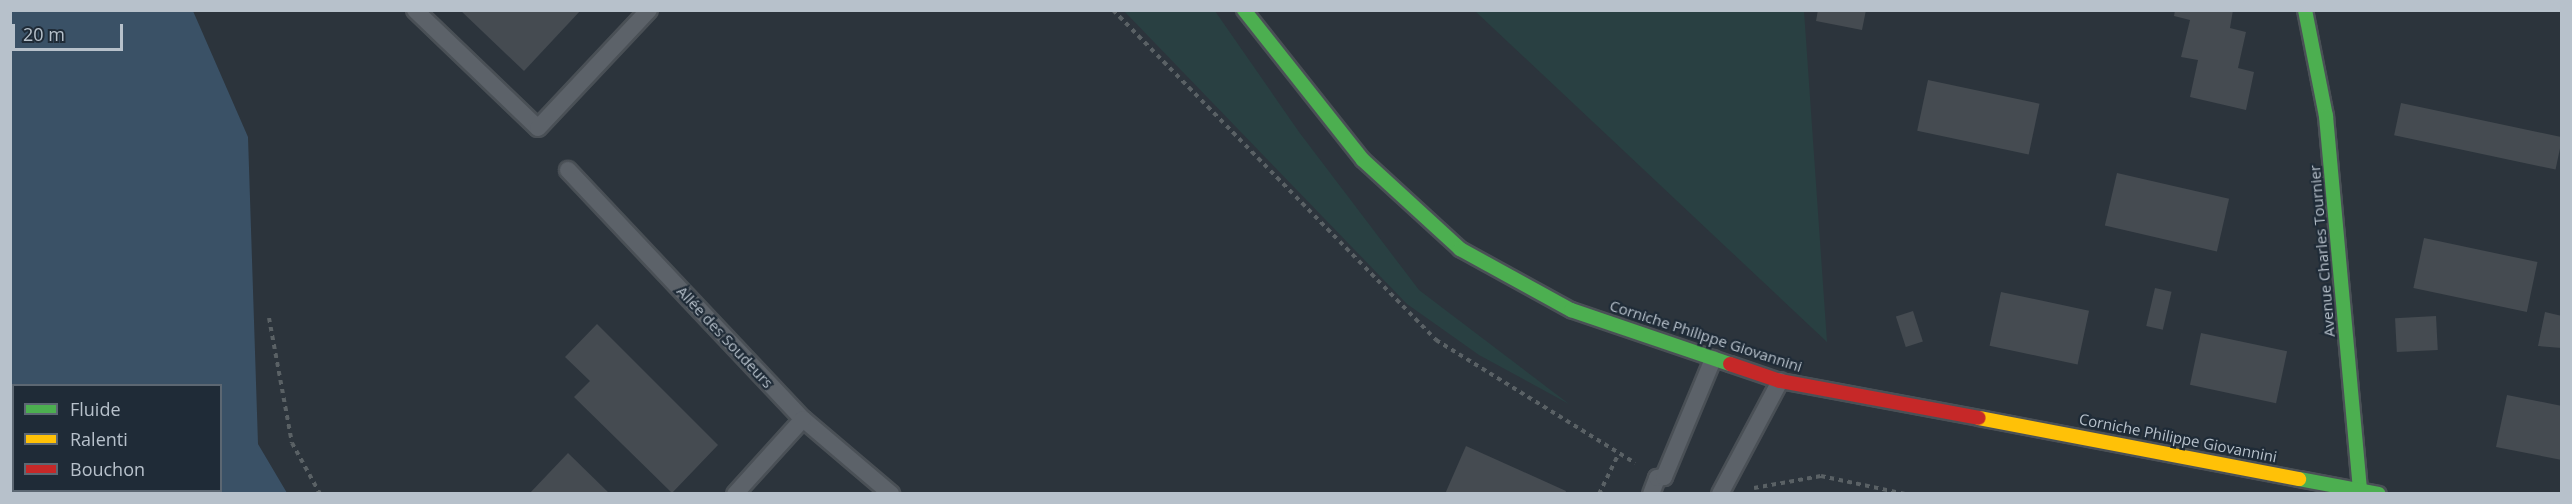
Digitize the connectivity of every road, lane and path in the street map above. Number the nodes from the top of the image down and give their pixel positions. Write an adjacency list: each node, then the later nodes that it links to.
1 (415, 10): 2 (lane)
2 (649, 10)
3 (1113, 10): 11 (path)
4 (1244, 10): 8 (main road, Corniche Philippe Giovannini)
5 (2305, 10): 13 (main road, Avenue Charles Tournier)
6 (568, 170): 10 (lane, Allée des Soudeurs)
7 (269, 318): 15 (path)
8 (1713, 359): 9 (main road, Corniche Philippe Giovannini); 12 (lane)
9 (1780, 381): 13 (main road, Corniche Philippe Giovannini); 20 (lane)
10 (803, 419): 16 (lane); 17 (lane, Allée des Soudeurs)
11 (1618, 455): 12 (path); 18 (path)
12 (1664, 477): 19 (lane)
13 (2360, 489): 22 (main road, Corniche Philippe Giovannini)
14 (1741, 491): 21 (path)
15 (320, 494)
16 (735, 494)
17 (891, 494)
18 (1599, 494)
19 (1651, 494)
20 (1720, 494)
21 (1906, 494)
22 (2379, 494)

